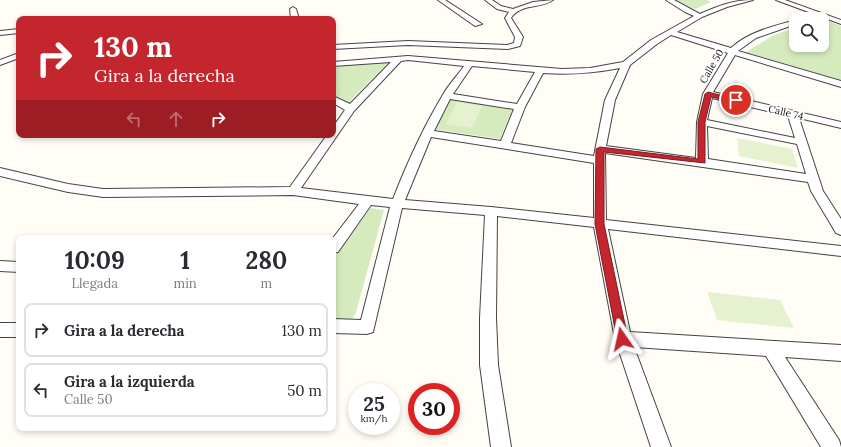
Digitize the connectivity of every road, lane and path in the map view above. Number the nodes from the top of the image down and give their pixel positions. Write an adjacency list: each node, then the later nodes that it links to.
1 (441, 0): 18 (street)
2 (488, 0): 10 (street)
3 (550, 0): 10 (street)
4 (669, 0): 15 (street)
5 (714, 0): 8 (street)
6 (750, 0): 8 (street)
7 (779, 0): 11 (street)
8 (725, 5): 15 (street)
9 (293, 9): 14 (street)
10 (513, 11): 23 (street)
11 (812, 12)
12 (835, 13): 13 (street)
13 (829, 14)
14 (294, 16)
15 (700, 16): 22 (street)
16 (829, 18): 17 (street)
17 (841, 22)
18 (478, 24)
19 (789, 24): 24 (street, Calle 50)
20 (16, 31): 21 (street)
21 (0, 33)
22 (671, 33): 24 (street); 30 (street)
23 (336, 47)
24 (732, 52): 32 (street); 33 (street, Calle 50)
25 (16, 56): 27 (street)
26 (398, 59): 28 (street); 29 (street); 37 (street)
27 (0, 63)
28 (470, 63): 31 (street); 34 (street)
29 (336, 64)
30 (626, 64): 31 (street); 46 (street)
31 (540, 70): 36 (street)
32 (841, 84)
33 (708, 94): 38 (street, Calle 74); 39 (street, Calle 50)
34 (447, 96): 36 (street); 42 (street)
35 (336, 101): 37 (street)
36 (520, 107): 45 (street)
37 (351, 109): 41 (street)
38 (792, 113): 40 (street, Calle 74); 44 (street)
39 (702, 122): 44 (street); 47 (street, Calle 50)
40 (841, 125)
41 (336, 130)
42 (428, 132): 45 (street); 52 (street)
43 (330, 138): 50 (street)
44 (801, 142): 49 (street)
45 (505, 144): 46 (street)
46 (599, 155): 47 (street); 54 (street)
47 (702, 162): 49 (street)
48 (0, 172): 50 (street)
49 (814, 179): 55 (street)
50 (293, 191): 51 (street)
51 (368, 201): 52 (street); 56 (street)
52 (397, 204): 53 (street); 60 (street)
53 (491, 212): 54 (street); 66 (street)
54 (600, 224): 57 (street); 63 (street)
55 (841, 230)
56 (336, 244)
57 (841, 251)
58 (0, 266): 59 (street)
59 (16, 267)
60 (336, 326)
61 (0, 330): 62 (street)
62 (16, 330)
63 (622, 339): 64 (street); 67 (street)
64 (772, 350): 65 (street); 68 (street)
65 (841, 353)
66 (501, 447)
67 (661, 447)
68 (832, 447)

